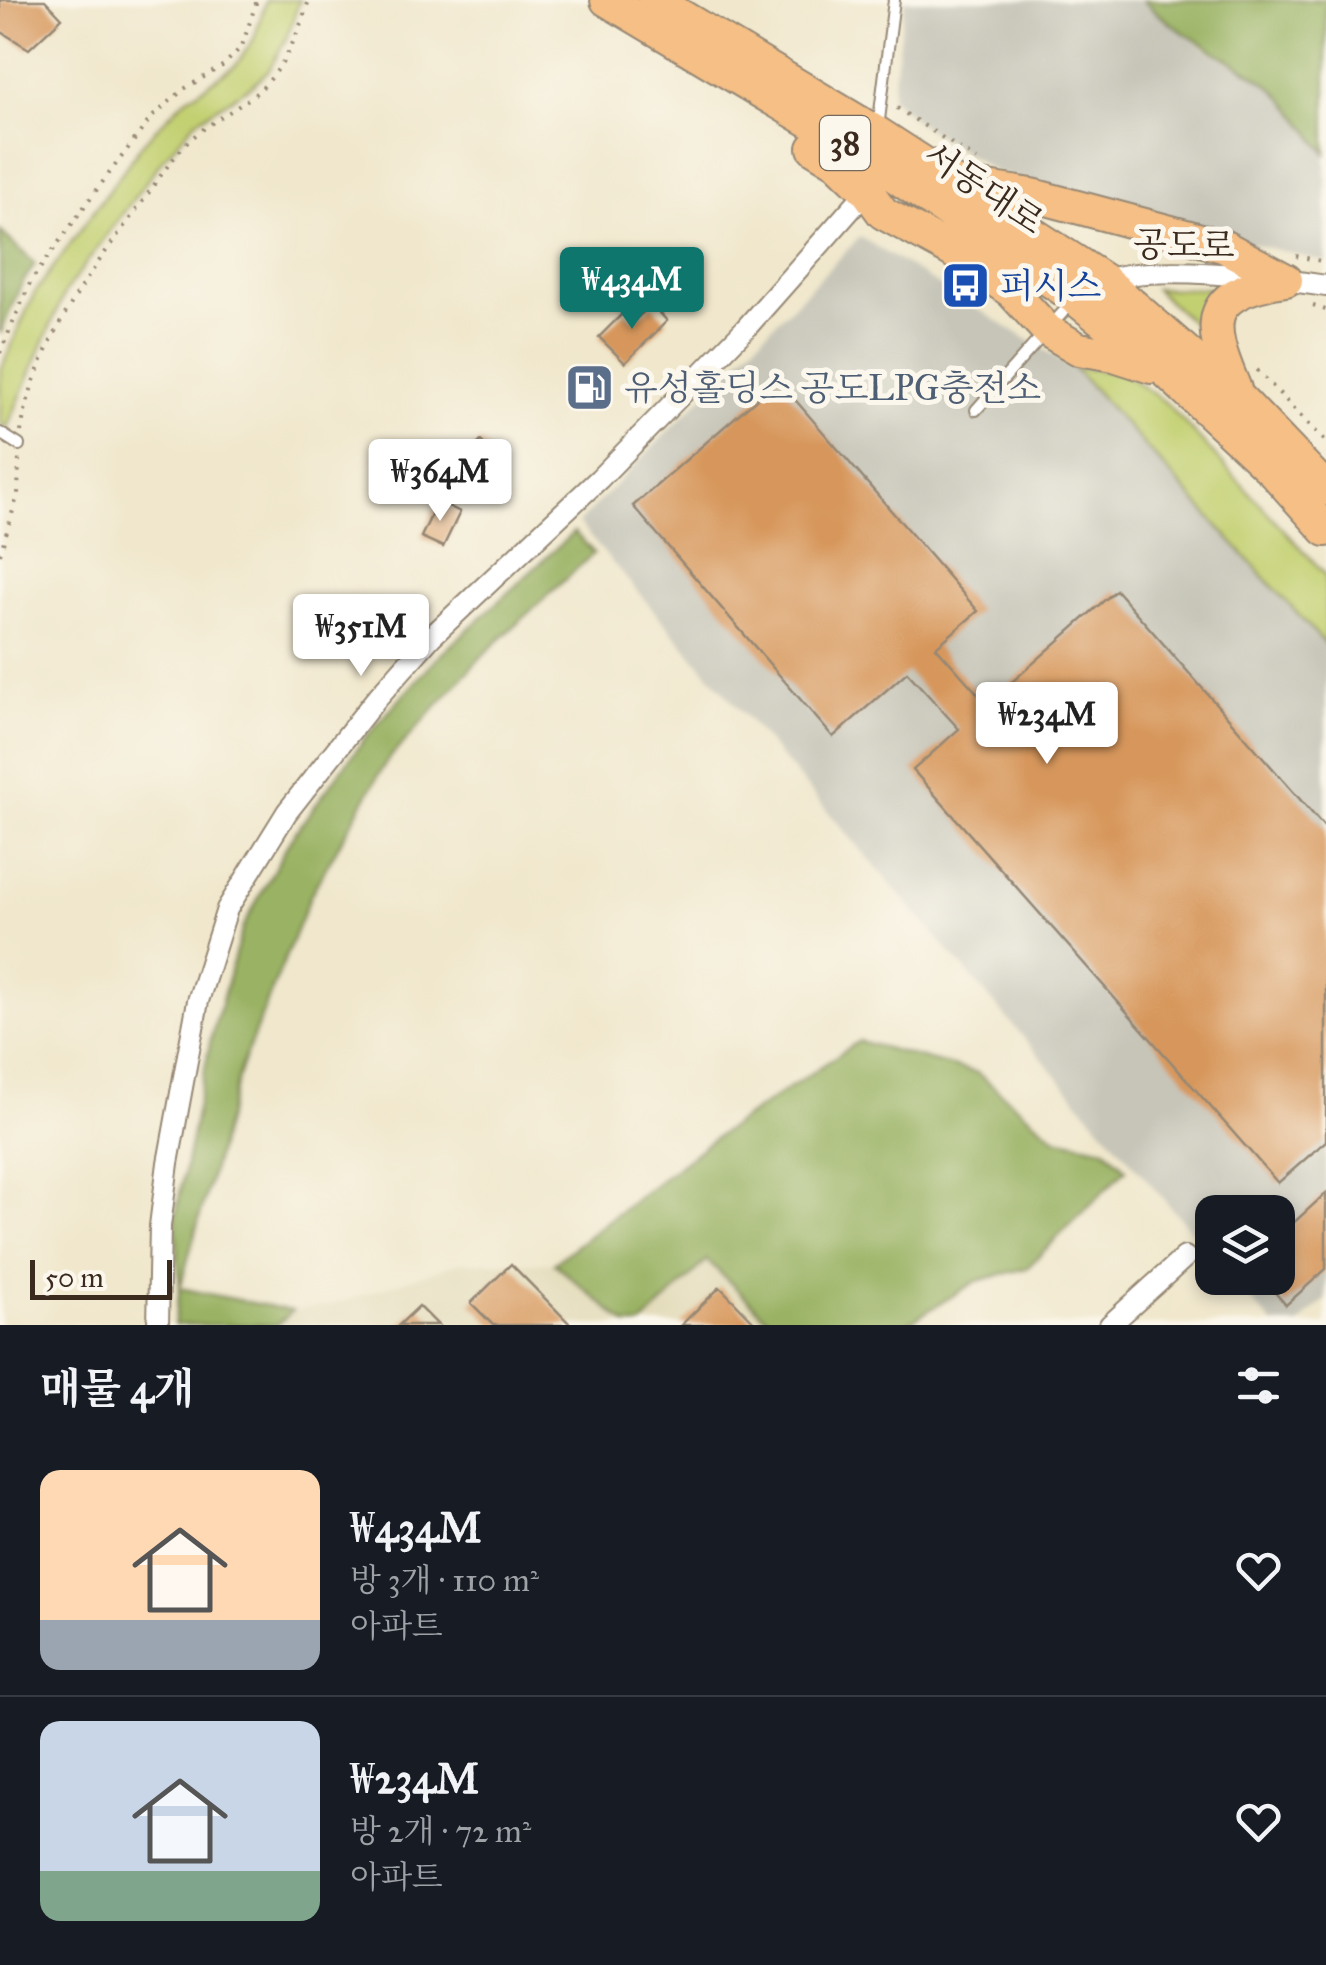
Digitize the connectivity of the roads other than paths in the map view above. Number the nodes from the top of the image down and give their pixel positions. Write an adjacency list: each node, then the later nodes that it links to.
1 (607, 0): 4 (main road, 서동대로 / 38)
2 (654, 0): 5 (main road, 서동대로 / 38)
3 (894, 0): 5 (lane)
4 (682, 43): 7 (main road); 11 (main road, 서동대로 / 38)
5 (876, 133): 6 (main road, 서동대로 / 38)
6 (951, 182): 8 (main road, 서동대로 / 38); 10 (main road)
7 (867, 191): 12 (main road); 21 (street)
8 (1104, 280): 10 (street, 공도로); 11 (street, 공도로); 14 (main road, 서동대로 / 38)
9 (1326, 286): 10 (street, 공도로)
10 (1292, 291): 14 (main road)
11 (1075, 299): 12 (lane, 공도로); 13 (main road, 서동대로 / 38)
12 (1048, 331): 13 (main road); 15 (lane, 공도로)
13 (1168, 373): 19 (main road, 서동대로 / 38)
14 (1239, 398): 18 (main road, 서동대로 / 38)
15 (976, 410)
16 (0, 433): 17 (lane)
17 (19, 445)
18 (1326, 489)
19 (1326, 530)
20 (1186, 1257): 22 (street)
21 (158, 1325)
22 (1110, 1325)

